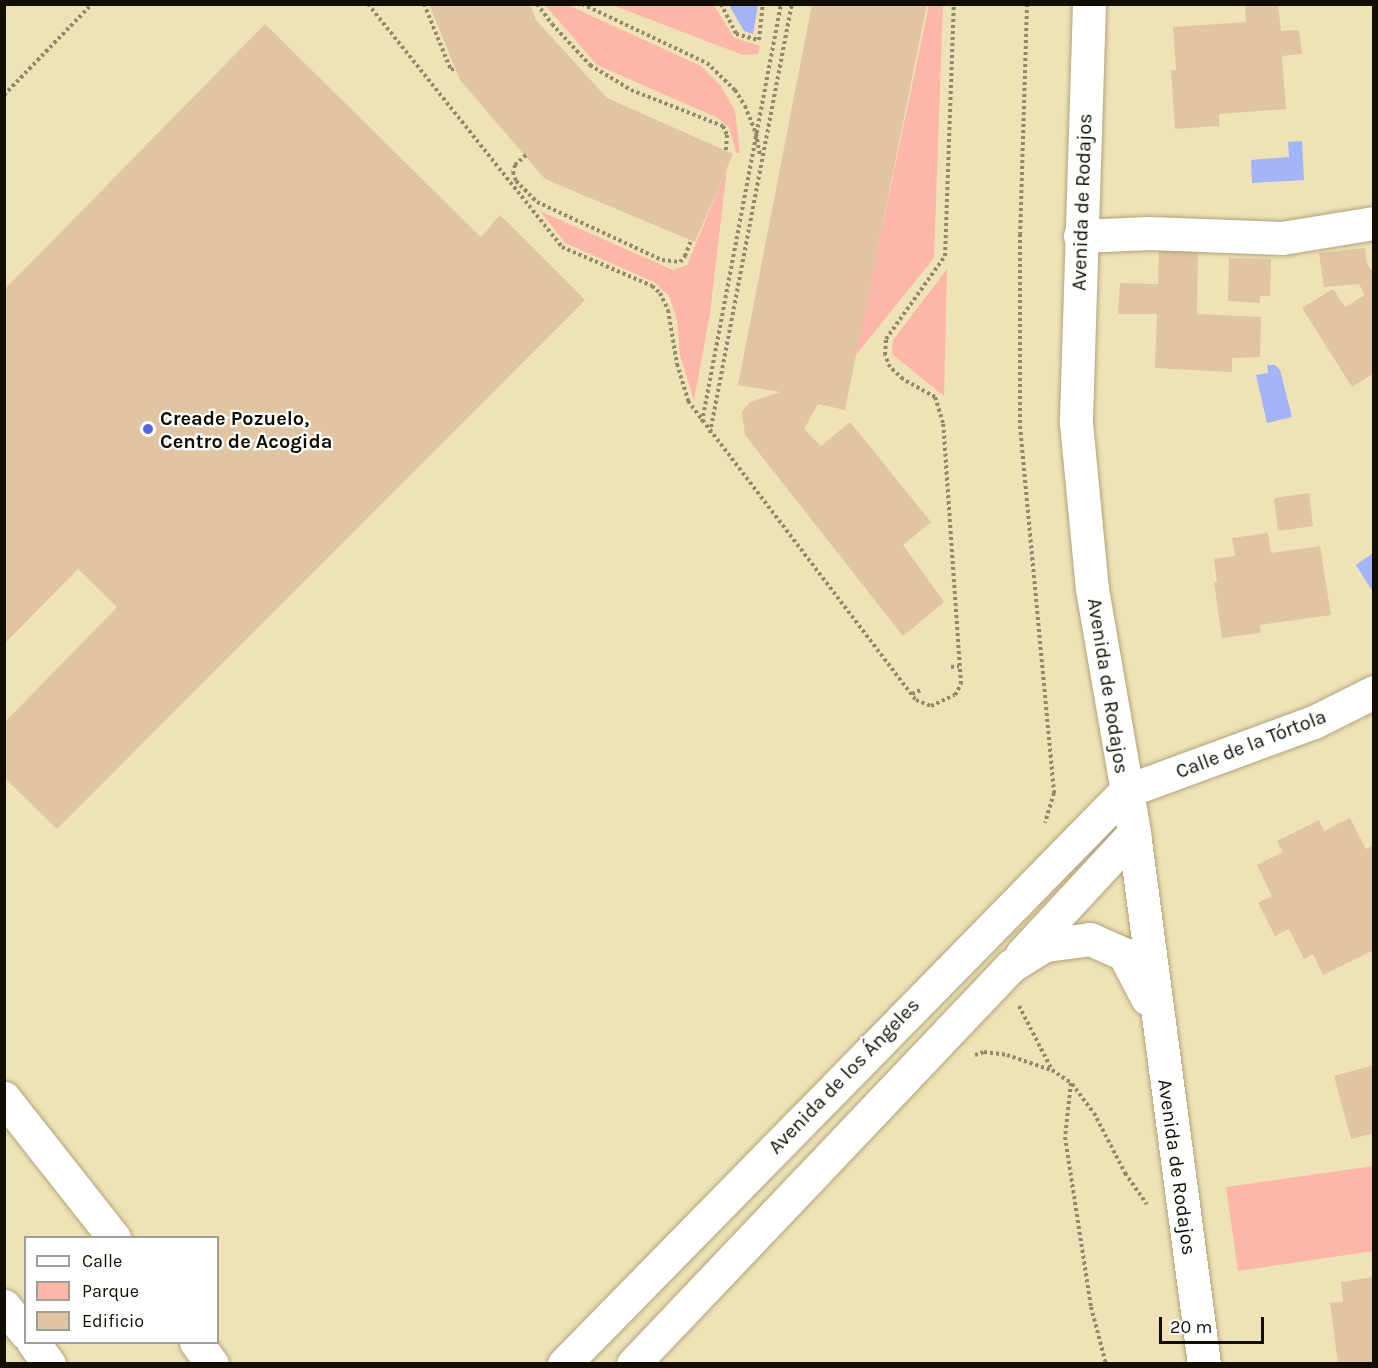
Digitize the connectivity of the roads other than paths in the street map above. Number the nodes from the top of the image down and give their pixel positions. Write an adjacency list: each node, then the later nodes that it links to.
1 (1089, 4): 3 (street, Avenida de Rodajos)
2 (1374, 223): 3 (street)
3 (1080, 236): 5 (street, Avenida de Rodajos)
4 (1374, 692): 5 (street, Calle de la Tórtola)
5 (1126, 791): 6 (street, Avenida de Rodajos); 17 (street, Avenida de los Ángeles)
6 (1134, 833): 7 (street); 8 (street, Avenida de Rodajos)
7 (1011, 966): 8 (street); 18 (street)
8 (1157, 1018): 19 (street, Avenida de Rodajos)
9 (4, 1098): 10 (street)
10 (112, 1236)
11 (4, 1306): 12 (street)
12 (24, 1331)
13 (34, 1344): 15 (street)
14 (197, 1344): 16 (street)
15 (49, 1364)
16 (212, 1364)
17 (564, 1364)
18 (633, 1364)
19 (1204, 1364)

